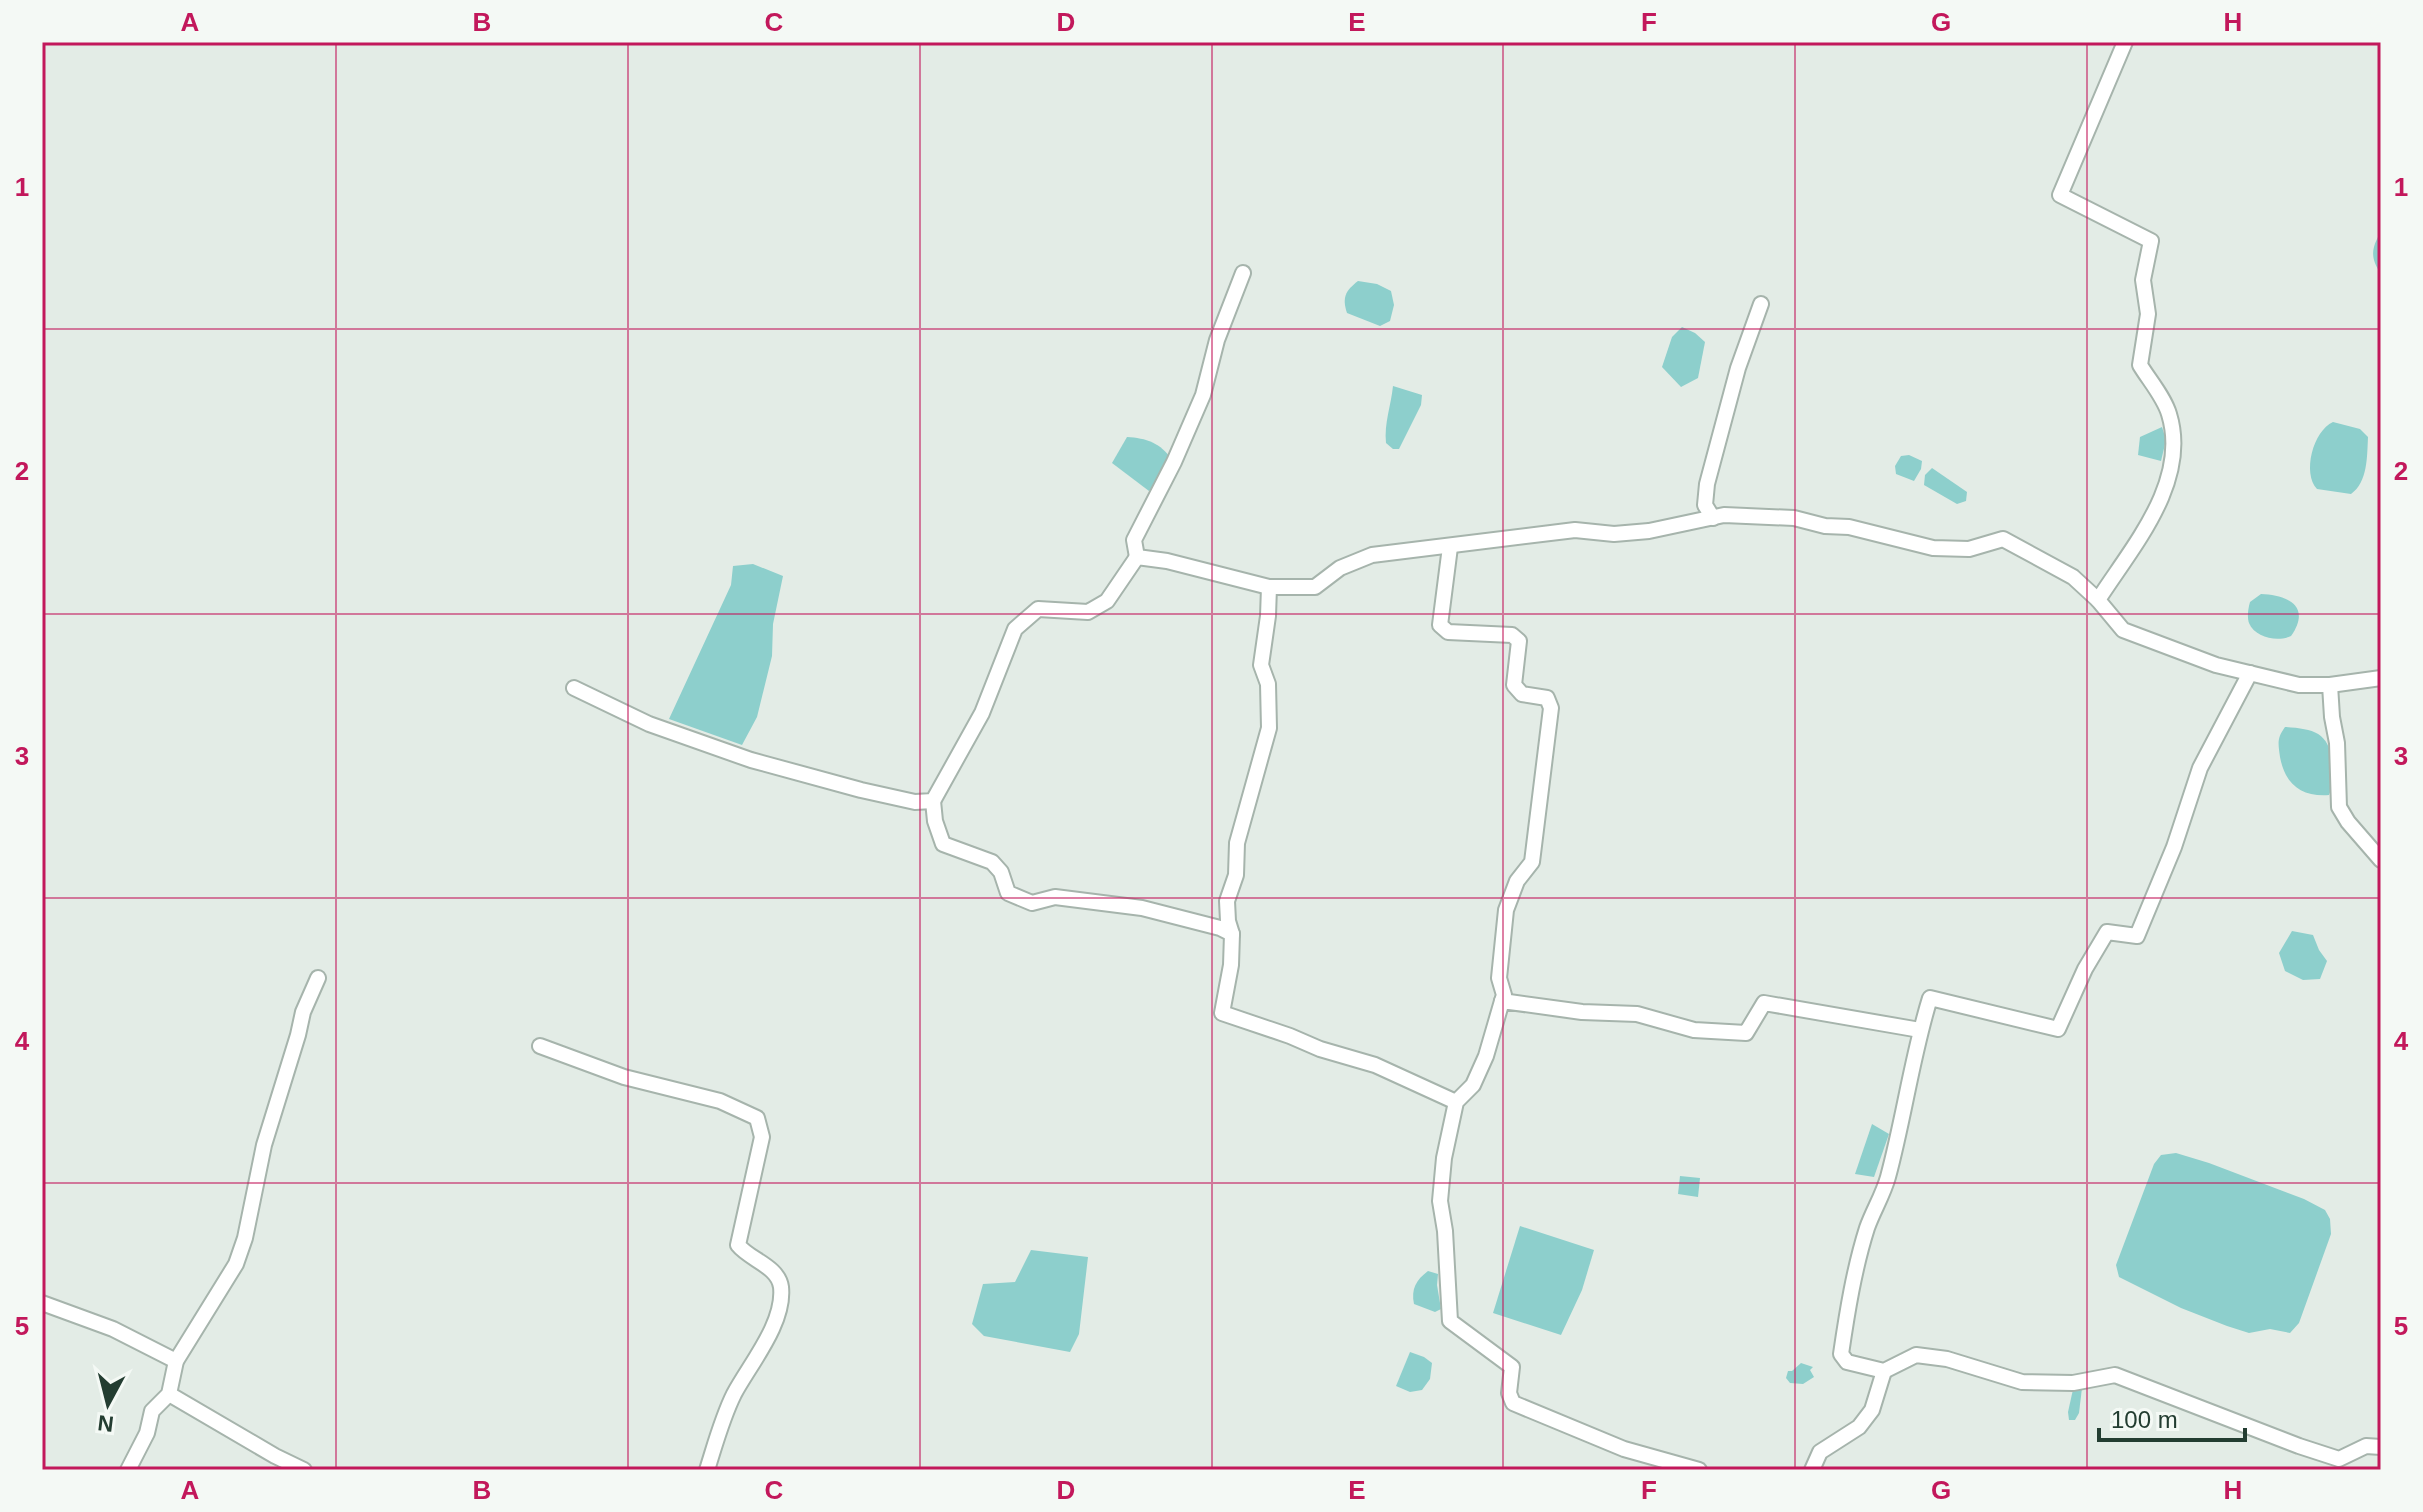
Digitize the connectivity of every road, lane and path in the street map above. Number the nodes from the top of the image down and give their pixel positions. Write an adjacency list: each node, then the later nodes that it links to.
1 (2125, 42): 8 (street)
2 (1243, 273): 6 (street)
3 (1761, 304): 4 (street)
4 (1713, 518): 5 (street); 8 (street)
5 (1450, 547): 7 (street); 17 (street)
6 (1137, 557): 7 (street); 13 (street)
7 (1269, 587): 15 (street)
8 (2098, 600): 9 (street)
9 (2250, 673): 11 (street); 18 (street)
10 (2381, 678): 11 (street)
11 (2330, 685): 14 (street)
12 (574, 688): 13 (street)
13 (933, 801): 15 (street)
14 (2381, 860)
15 (1232, 934): 20 (street)
16 (318, 978): 22 (street)
17 (1502, 1001): 18 (street); 20 (street)
18 (1920, 1030): 23 (street)
19 (540, 1046): 28 (street)
20 (1456, 1102): 29 (street)
21 (42, 1303): 22 (street)
22 (176, 1361): 24 (street)
23 (1884, 1371): 25 (street); 30 (street)
24 (169, 1394): 26 (street); 27 (street)
25 (2381, 1447)
26 (128, 1470)
27 (304, 1470)
28 (707, 1470)
29 (1699, 1470)
30 (1812, 1470)

